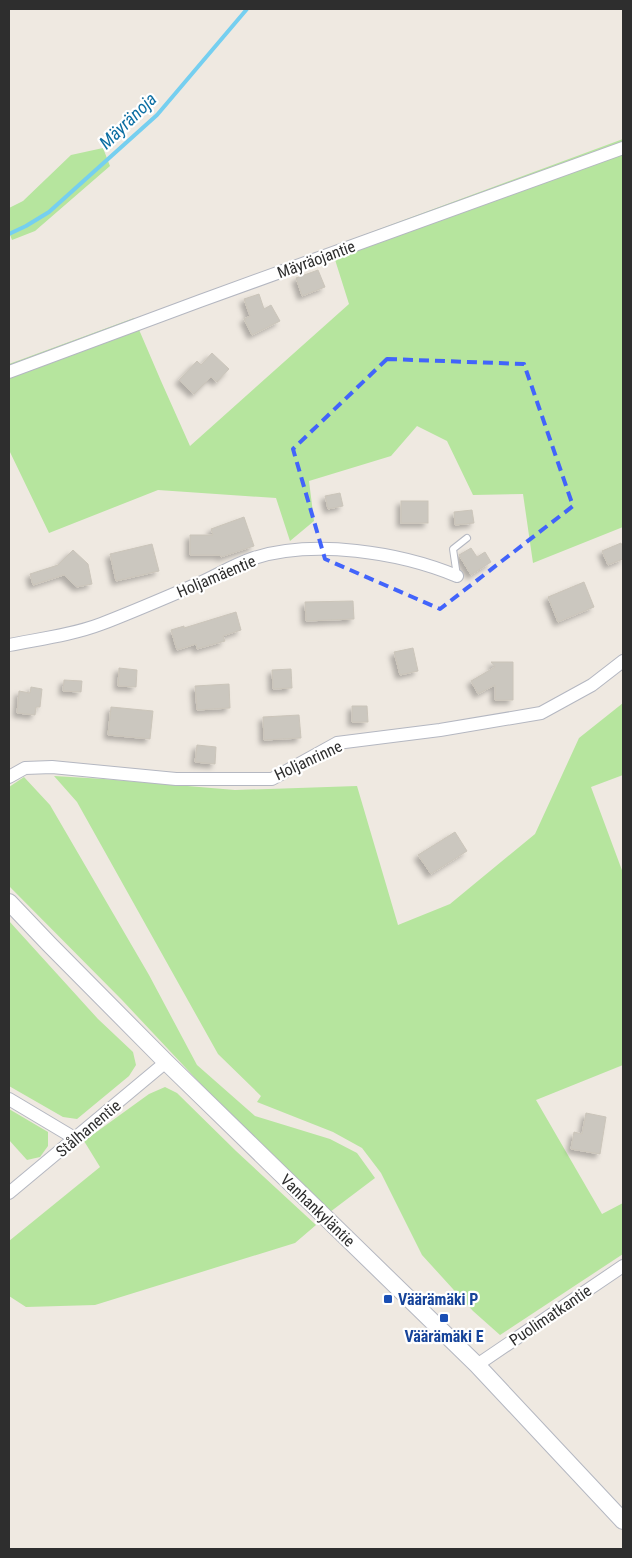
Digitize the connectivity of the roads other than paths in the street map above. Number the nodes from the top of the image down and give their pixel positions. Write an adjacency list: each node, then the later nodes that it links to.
1 (623, 148): 2 (street, Mäyräojantie)
2 (9, 372)
3 (467, 538): 4 (lane)
4 (457, 576): 5 (street, Holjamäentie)
5 (9, 645)
6 (623, 661): 7 (street, Holjanrinne)
7 (9, 777)
8 (9, 902): 9 (street, Vanhankyläntie)
9 (166, 1062): 11 (street, Stålhanentie); 14 (street, Vanhankyläntie)
10 (9, 1099): 11 (street)
11 (76, 1138): 12 (street, Stålhanentie)
12 (9, 1193)
13 (623, 1266): 14 (street, Puolimatkantie)
14 (477, 1364): 15 (street, Vanhankyläntie)
15 (623, 1521)

